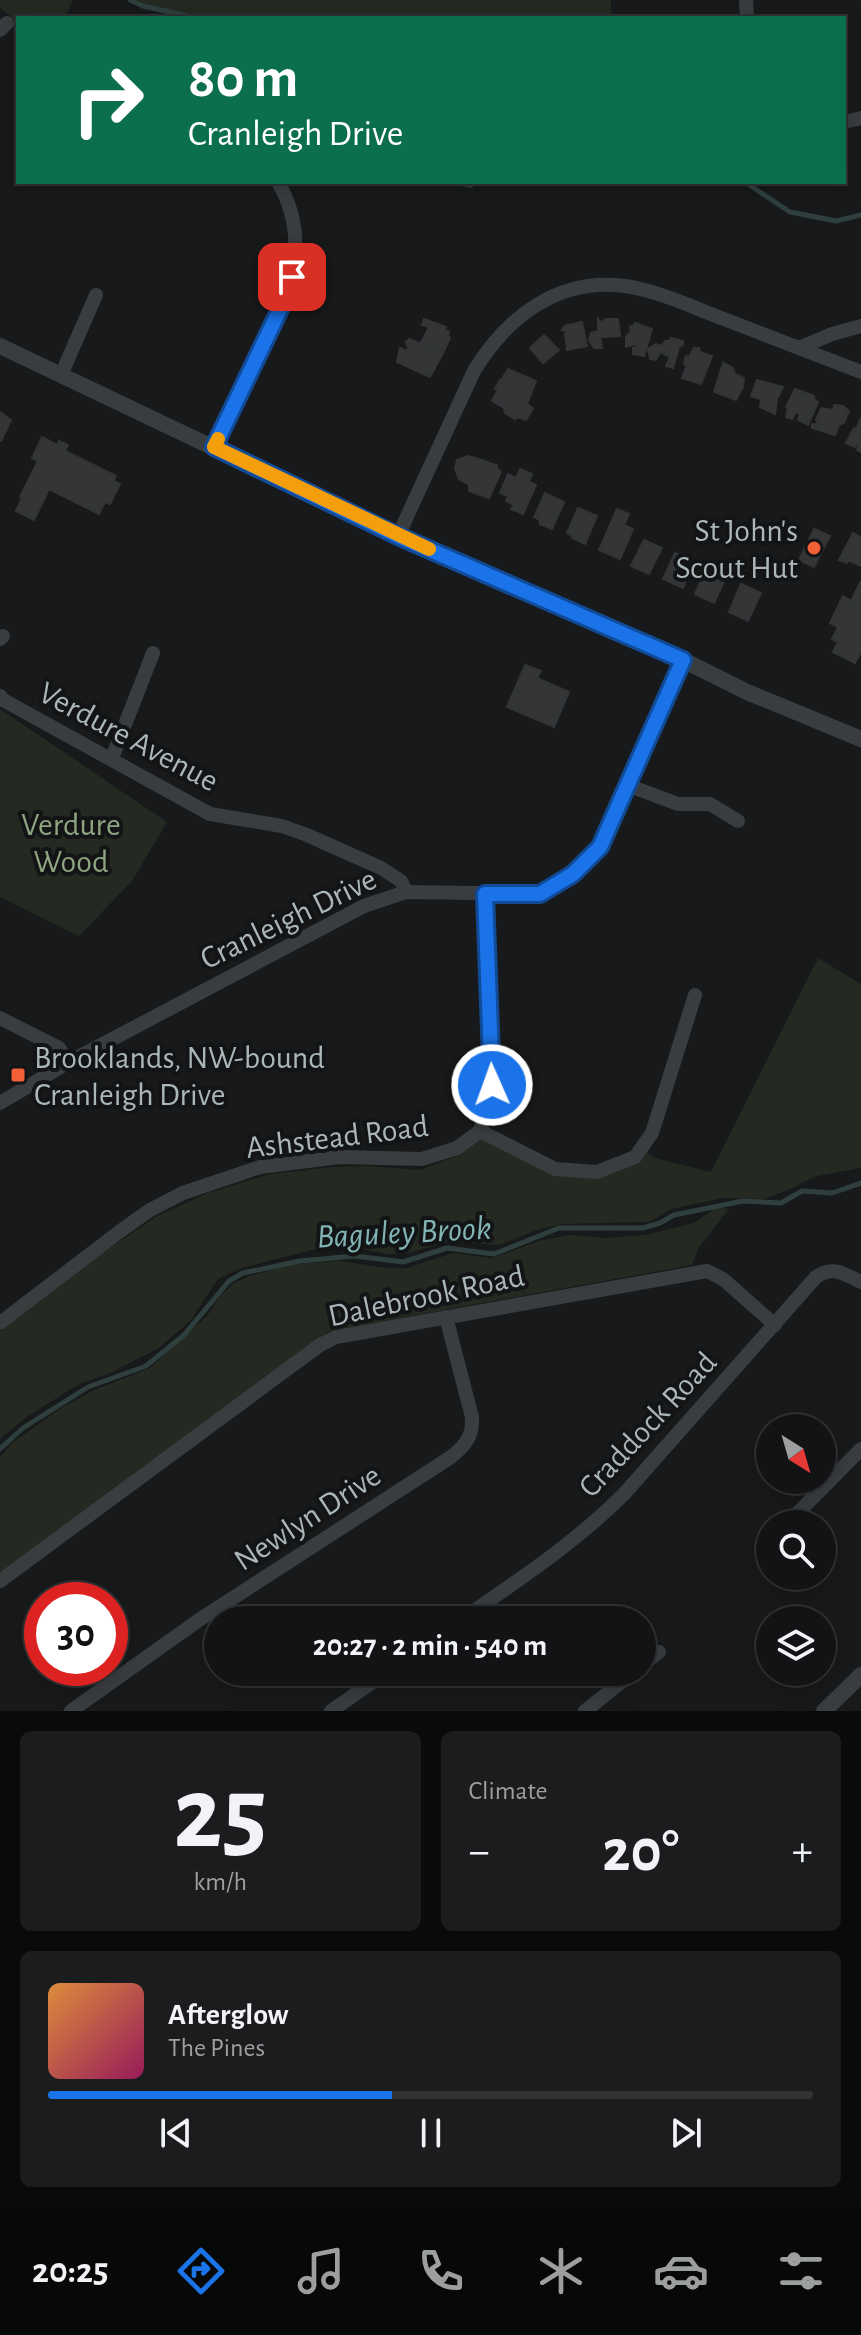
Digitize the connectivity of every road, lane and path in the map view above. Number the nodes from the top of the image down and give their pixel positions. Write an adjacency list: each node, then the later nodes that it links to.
1 (279, 184): 8 (street)
2 (96, 295): 7 (street)
3 (861, 326): 5 (street)
4 (0, 346): 7 (street)
5 (799, 348): 6 (street); 9 (street)
6 (861, 372)
7 (61, 375): 8 (street)
8 (214, 447): 9 (street)
9 (398, 536): 11 (street)
10 (153, 653): 14 (street)
11 (683, 660): 13 (street); 15 (street, Cranleigh Drive)
12 (0, 696): 14 (street, Verdure Avenue)
13 (861, 739)
14 (112, 758): 17 (street, Verdure Avenue)
15 (627, 785): 16 (street); 18 (street, Cranleigh Drive)
16 (738, 821)
17 (406, 892): 18 (street, Cranleigh Drive); 21 (street, Cranleigh Drive)
18 (485, 894): 23 (street)
19 (695, 995): 23 (street)
20 (0, 1018): 21 (street)
21 (69, 1062): 22 (street, Cranleigh Drive)
22 (0, 1103)
23 (480, 1131): 26 (street, Ashstead Road)
24 (861, 1282): 27 (street, Craddock Road)
25 (446, 1317): 27 (street, Dalebrook Road); 30 (street, Dalebrook Road); 37 (street, Newlyn Drive)
26 (0, 1323)
27 (775, 1325): 31 (street, Craddock Road)
28 (861, 1449): 29 (street)
29 (801, 1510)
30 (0, 1581)
31 (481, 1606)
32 (659, 1652): 33 (street)
33 (656, 1654)
34 (861, 1675): 40 (street)
35 (367, 1686): 38 (street)
36 (616, 1686): 39 (street)
37 (71, 1711)
38 (331, 1711)
39 (585, 1711)
40 (824, 1711)

